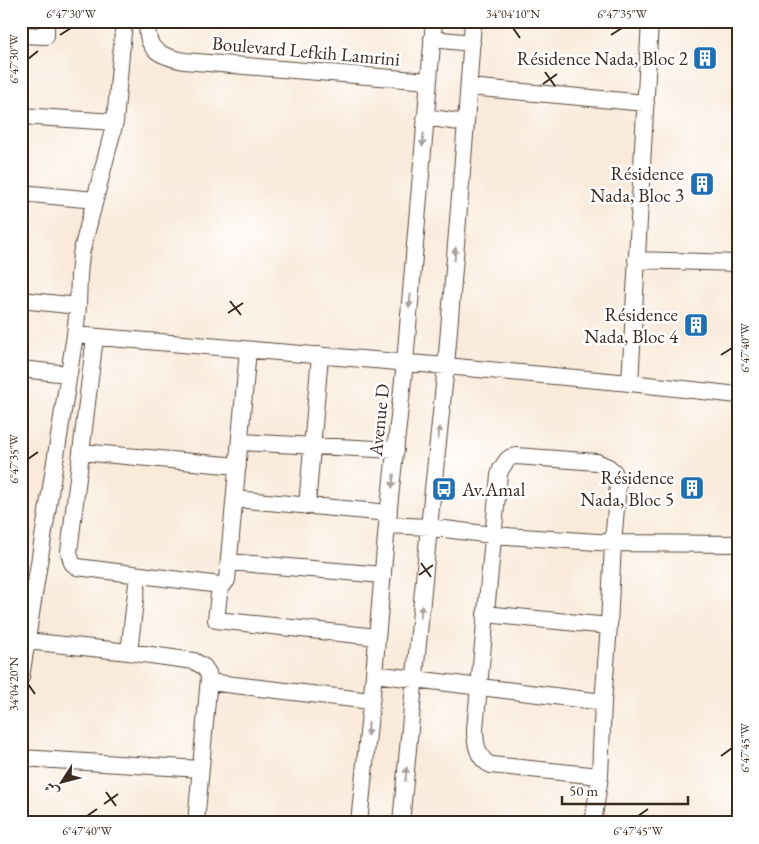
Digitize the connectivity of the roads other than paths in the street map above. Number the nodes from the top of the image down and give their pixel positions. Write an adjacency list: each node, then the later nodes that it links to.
1 (46, 21): 7 (street)
2 (124, 21): 15 (street)
3 (148, 21): 10 (street, Boulevard Lefkih Lamrini)
4 (434, 21): 8 (street, Avenue D)
5 (473, 21): 9 (street)
6 (650, 21): 12 (street)
7 (21, 35)
8 (432, 38): 9 (street); 10 (street, Avenue D)
9 (472, 43): 11 (street)
10 (428, 81): 14 (street, Avenue D)
11 (468, 87): 12 (street); 16 (street)
12 (646, 103): 19 (street)
13 (21, 116): 15 (street)
14 (425, 117): 16 (street); 27 (street, Avenue D, one-way to 27)
15 (115, 122): 18 (street)
16 (466, 122): 28 (street, one-way to 16)
17 (21, 193): 18 (street)
18 (95, 200): 22 (street)
19 (636, 260): 20 (street); 31 (street)
20 (738, 263)
21 (21, 300): 22 (street)
22 (78, 306): 23 (street)
23 (75, 335): 24 (street); 30 (street)
24 (95, 337): 25 (street); 36 (street)
25 (248, 350): 26 (street); 33 (street)
26 (320, 356): 27 (street); 34 (street)
27 (404, 362): 28 (street); 35 (street, Avenue D)
28 (446, 366): 31 (street); 41 (street, one-way to 28)
29 (21, 369): 30 (street)
30 (68, 374): 52 (street)
31 (630, 383): 32 (street)
32 (738, 395)
33 (240, 442): 34 (street); 37 (street)
34 (312, 446): 35 (street); 39 (street)
35 (396, 450): 40 (street, Avenue D, one-way to 40)
36 (81, 452): 37 (street); 46 (street)
37 (238, 466): 38 (street)
38 (235, 500): 39 (street); 45 (street)
39 (307, 506): 40 (street)
40 (388, 519): 41 (street); 47 (street, Avenue D)
41 (429, 527): 42 (street); 56 (street, one-way to 41)
42 (492, 535): 43 (street); 43 (street); 49 (street)
43 (613, 543): 44 (street); 50 (street)
44 (738, 544)
45 (229, 562): 47 (street); 48 (street)
46 (138, 575): 48 (street); 53 (street)
47 (383, 576): 51 (street, Avenue D)
48 (220, 585): 51 (street)
49 (485, 614): 50 (street); 58 (street)
50 (609, 626): 60 (street)
51 (377, 636): 54 (street, Avenue D)
52 (27, 641): 53 (street); 55 (street)
53 (129, 652): 57 (street)
54 (374, 674): 56 (street); 59 (street, Avenue D)
55 (21, 677)
56 (414, 678): 58 (street); 64 (street, one-way to 56)
57 (209, 682): 59 (street); 62 (street)
58 (479, 686): 60 (street); 63 (street)
59 (371, 701): 66 (street, Avenue D, one-way to 66)
60 (603, 702): 63 (street)
61 (21, 758): 62 (street)
62 (202, 769): 65 (street)
63 (600, 776): 67 (street)
64 (406, 822)
65 (196, 823)
66 (359, 823)
67 (592, 823)

